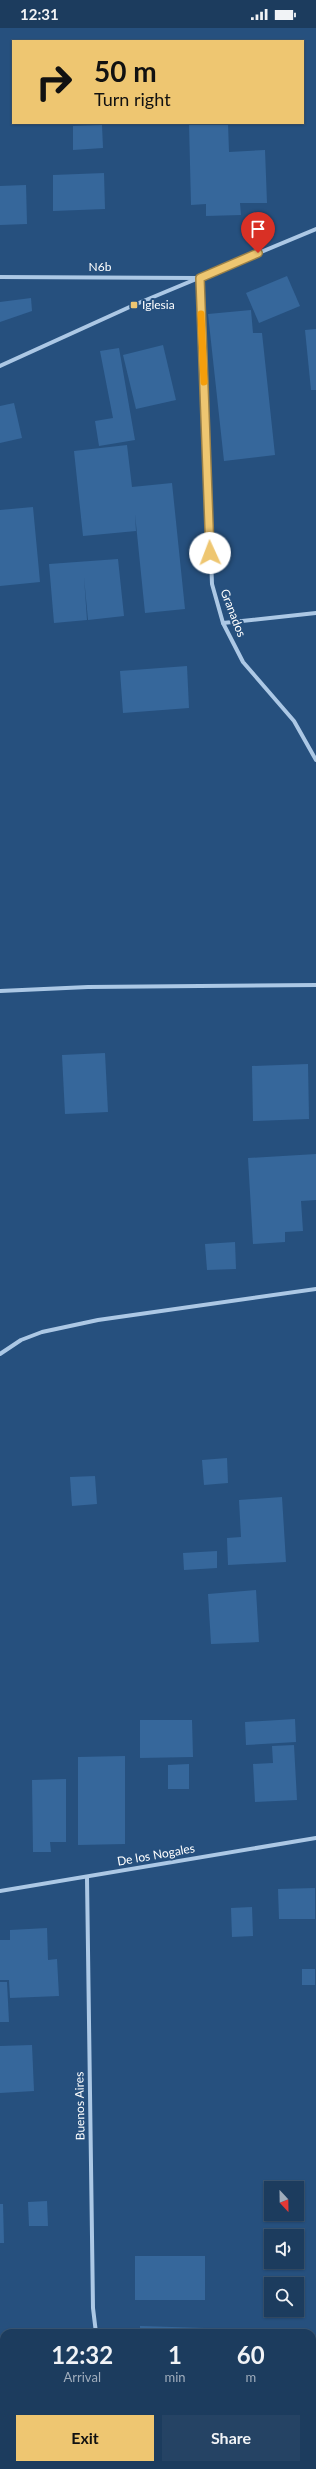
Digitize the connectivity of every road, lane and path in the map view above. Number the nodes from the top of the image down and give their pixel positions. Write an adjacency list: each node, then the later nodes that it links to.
1 (316, 229): 3 (street)
2 (0, 276): 3 (street, N6b)
3 (200, 278): 4 (street); 6 (street, Granados)
4 (0, 366)
5 (316, 613): 6 (street)
6 (223, 623): 7 (street, Granados)
7 (316, 760)
8 (316, 985): 9 (street)
9 (0, 991)
10 (316, 1289): 11 (street)
11 (0, 1354)
12 (316, 1838): 13 (street, De los Nogales)
13 (87, 1878): 14 (street, De los Nogales); 15 (street, Buenos Aires)
14 (0, 1891)
15 (96, 2329)

